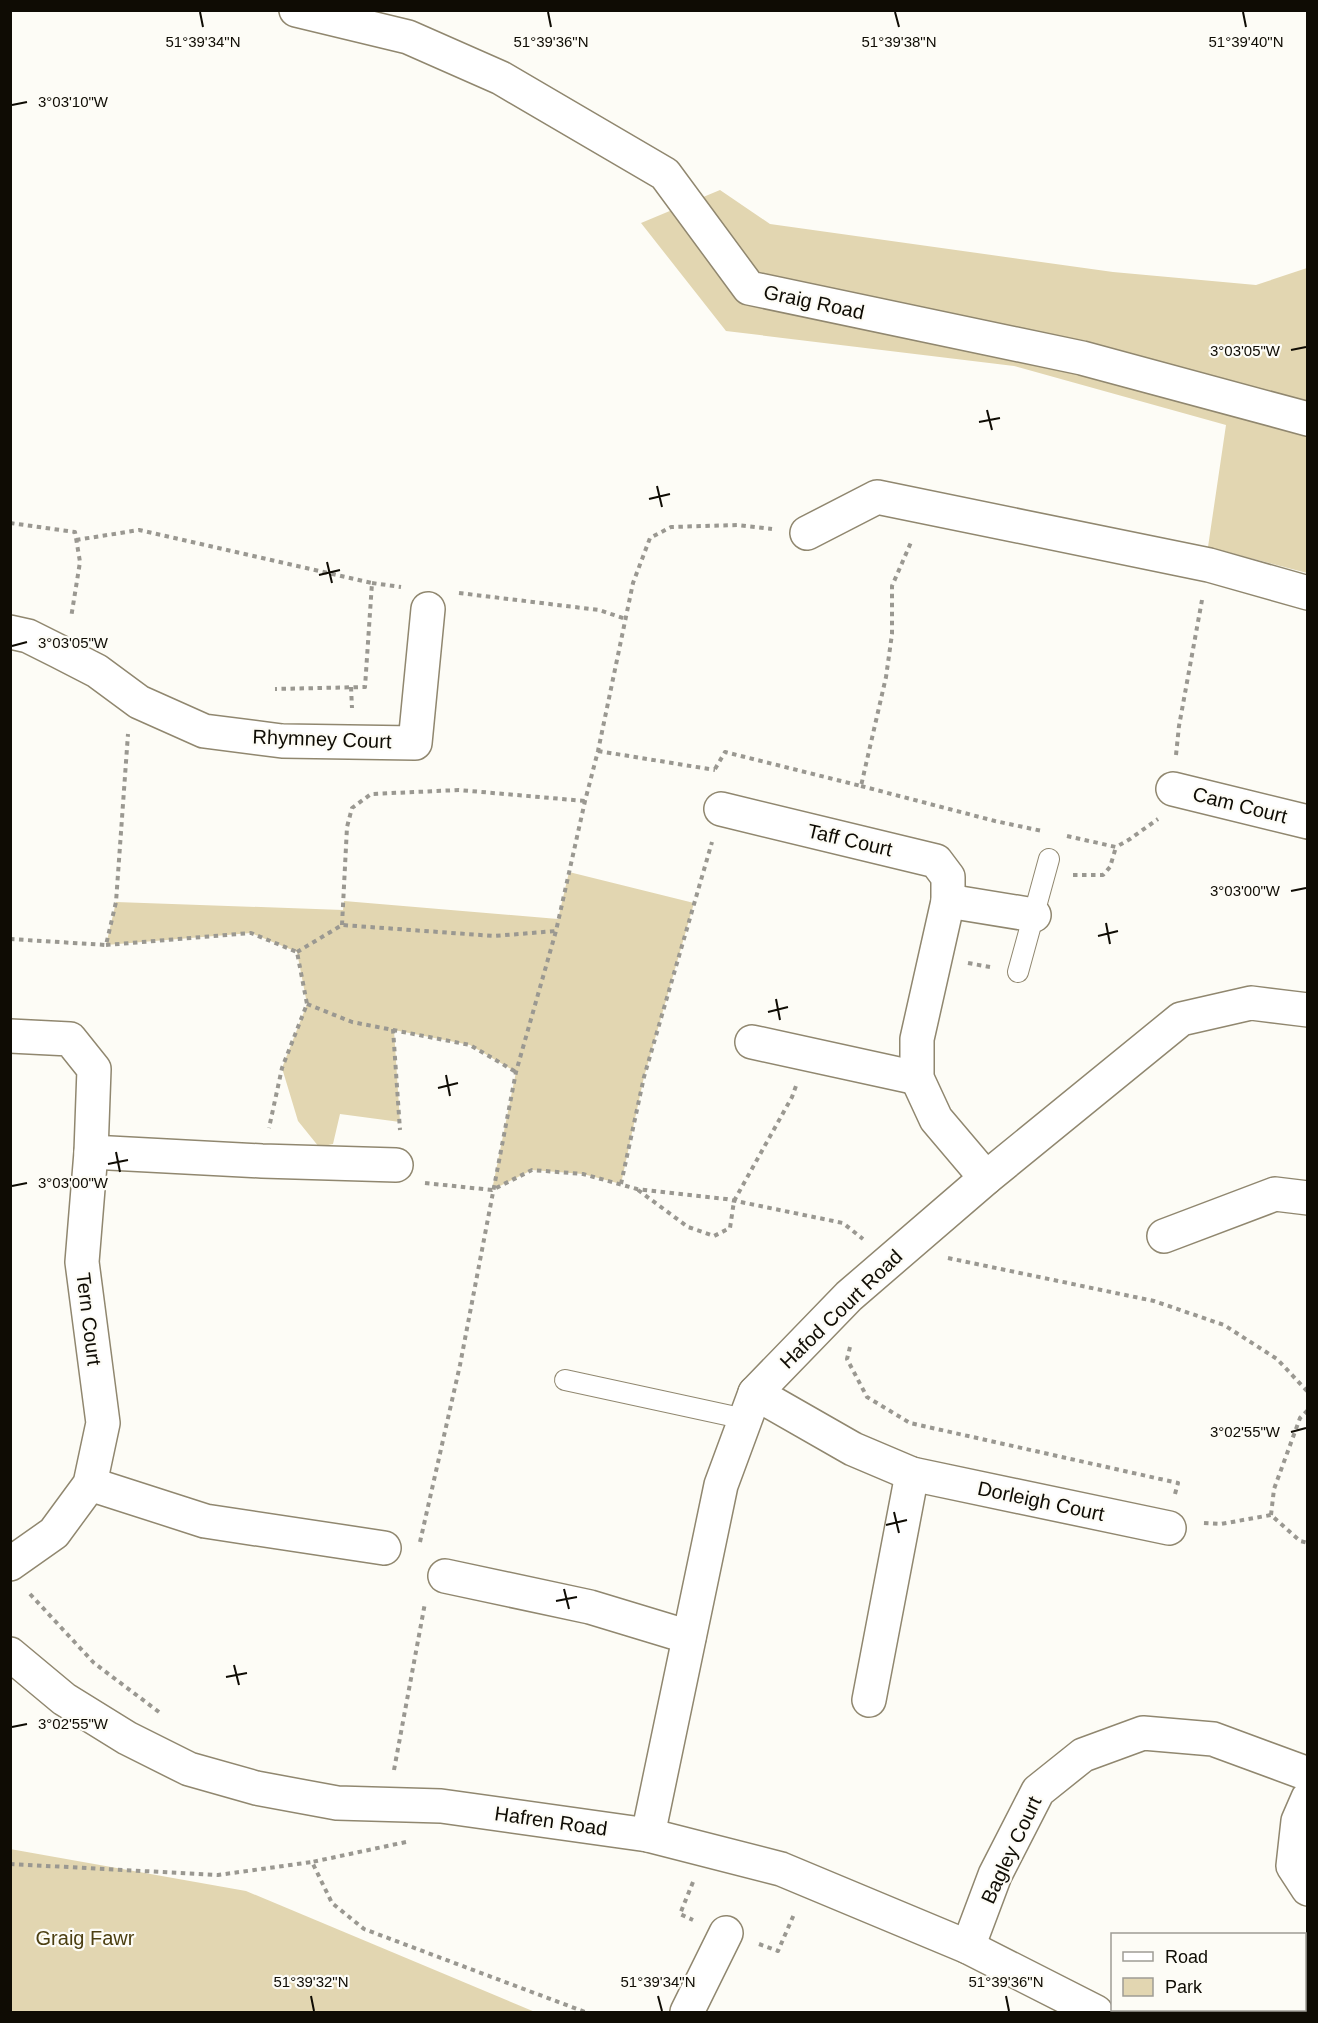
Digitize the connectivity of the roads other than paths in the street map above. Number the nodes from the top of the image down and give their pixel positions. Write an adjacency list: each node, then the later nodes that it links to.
1 (296, 10): 2 (street, Graig Road)
2 (1308, 419)
3 (807, 533): 4 (street)
4 (1308, 593)
5 (428, 596): 6 (street, Rhymney Court)
6 (10, 632)
7 (1173, 789): 9 (street, Cam Court)
8 (721, 809): 11 (street, Taff Court)
9 (1308, 822)
10 (1047, 866): 12 (lane)
11 (948, 901): 12 (street); 17 (street, Taff Court)
12 (1034, 915): 13 (lane)
13 (1018, 972)
14 (1308, 1010): 20 (street, Hafod Court Road)
15 (10, 1036): 18 (street, Tern Court)
16 (752, 1042): 17 (street)
17 (917, 1078): 20 (street, Taff Court)
18 (91, 1152): 19 (street); 26 (street, Tern Court)
19 (396, 1165)
20 (986, 1178): 24 (street, Hafod Court Road)
21 (1308, 1198): 22 (street)
22 (1164, 1236)
23 (565, 1380): 24 (lane)
24 (750, 1406): 25 (street, Dorleigh Court); 31 (street, Hafod Court Road)
25 (912, 1474): 27 (street, Dorleigh Court); 33 (street)
26 (90, 1484): 28 (street); 29 (street, Tern Court)
27 (1169, 1528)
28 (384, 1548)
29 (17, 1575)
30 (436, 1584): 31 (street)
31 (689, 1637): 36 (street, Hafod Court Road)
32 (10, 1654): 36 (street, Hafren Road)
33 (869, 1700)
34 (1308, 1774): 39 (street, Bagley Court)
35 (1308, 1798): 37 (street)
36 (648, 1835): 39 (street, Hafren Road)
37 (1308, 1889)
38 (726, 1933): 40 (street)
39 (968, 1947): 41 (street, Hafren Road)
40 (687, 2013)
41 (1095, 2013)

